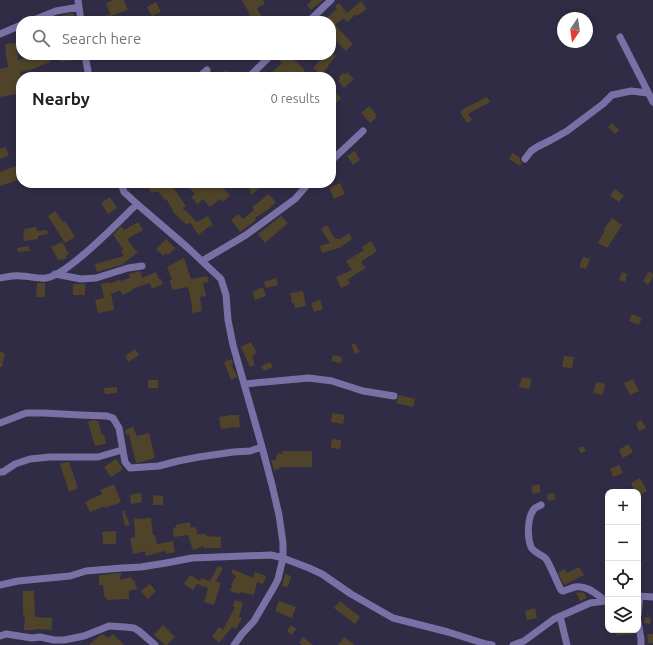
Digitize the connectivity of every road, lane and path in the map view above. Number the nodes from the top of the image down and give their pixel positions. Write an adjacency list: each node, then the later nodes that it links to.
1 (331, 0): 5 (street)
2 (78, 3): 3 (street); 4 (street)
3 (44, 16)
4 (80, 16)
5 (314, 16)
6 (16, 27): 7 (street)
7 (0, 34)
8 (620, 37): 15 (street)
9 (87, 60): 12 (street)
10 (266, 60): 14 (street)
11 (207, 70): 13 (street)
12 (88, 72)
13 (205, 72)
14 (254, 72)
15 (648, 93): 16 (street); 19 (street)
16 (653, 102)
17 (363, 131): 18 (street)
18 (336, 156)
19 (525, 159)
20 (123, 188): 22 (street)
21 (305, 188): 23 (street)
22 (137, 204): 23 (street); 25 (street)
23 (202, 261): 27 (street)
24 (142, 266): 25 (street)
25 (55, 274): 26 (street)
26 (0, 278)
27 (244, 384): 28 (street); 30 (street)
28 (394, 396)
29 (0, 423): 31 (street)
30 (262, 447): 31 (street); 34 (street)
31 (122, 450): 32 (street)
32 (0, 472)
33 (541, 505): 38 (street)
34 (283, 558): 35 (street); 46 (street); 47 (street)
35 (0, 585)
36 (641, 596): 37 (street)
37 (653, 597)
38 (605, 600)
39 (605, 601): 42 (street)
40 (605, 603): 41 (street)
41 (600, 607)
42 (560, 616): 48 (street); 49 (street)
43 (640, 633): 50 (street)
44 (0, 636): 45 (street)
45 (155, 645)
46 (234, 645)
47 (492, 645)
48 (513, 645)
49 (567, 645)
50 (641, 645)

